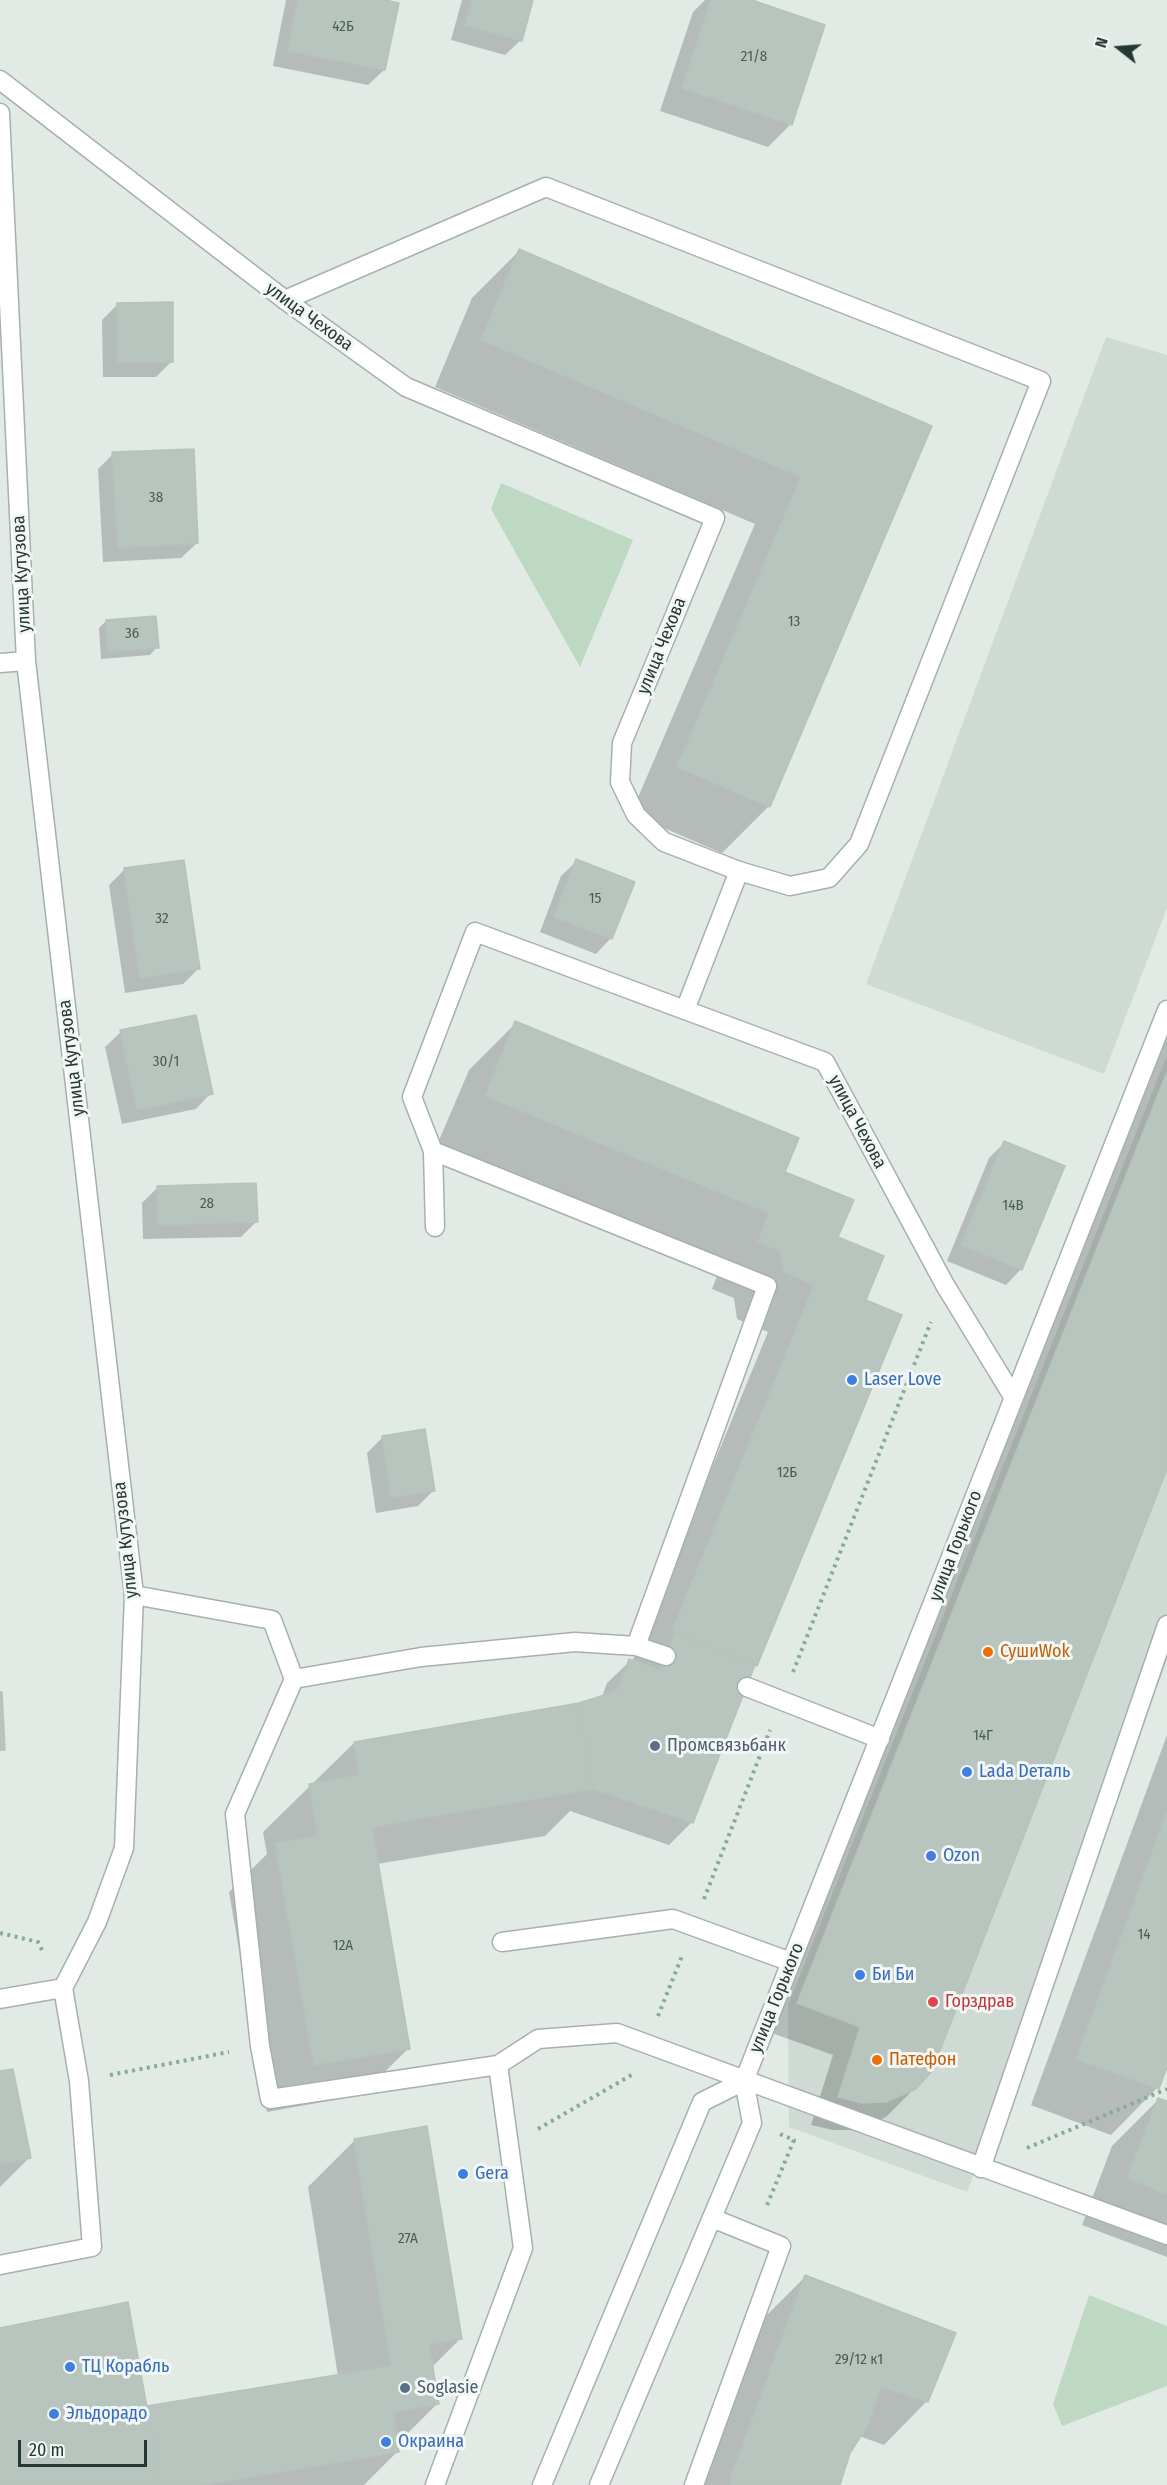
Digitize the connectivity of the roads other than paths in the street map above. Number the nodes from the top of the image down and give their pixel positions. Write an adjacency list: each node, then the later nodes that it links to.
1 (0, 80): 3 (street, улица Чехова)
2 (0, 113): 4 (street, улица Кутузова)
3 (285, 300): 6 (street, улица Чехова); 6 (street)
4 (26, 661): 5 (street); 12 (street, улица Кутузова)
5 (0, 663)
6 (739, 871): 7 (street)
7 (685, 1010): 9 (street, улица Чехова); 11 (street, улица Чехова)
8 (1167, 1010): 11 (street, улица Горького)
9 (433, 1151): 10 (street); 14 (street)
10 (435, 1227)
11 (1014, 1398): 18 (street, улица Горького)
12 (134, 1595): 16 (street); 21 (street, улица Кутузова)
13 (1167, 1626): 25 (street)
14 (636, 1646): 15 (street); 16 (street)
15 (666, 1656)
16 (294, 1678): 23 (street)
17 (747, 1687): 18 (street)
18 (880, 1739): 20 (street, улица Горького)
19 (502, 1942): 20 (street)
20 (791, 1962): 24 (street, улица Горького)
21 (63, 1989): 22 (street); 28 (street)
22 (0, 1999)
23 (498, 2065): 24 (street); 29 (street)
24 (744, 2081): 25 (street); 26 (street); 30 (street)
25 (981, 2168): 27 (street)
26 (712, 2218): 31 (street); 32 (street)
27 (1167, 2235)
28 (0, 2265)
29 (435, 2485)
30 (542, 2485)
31 (599, 2485)
32 (694, 2485)

